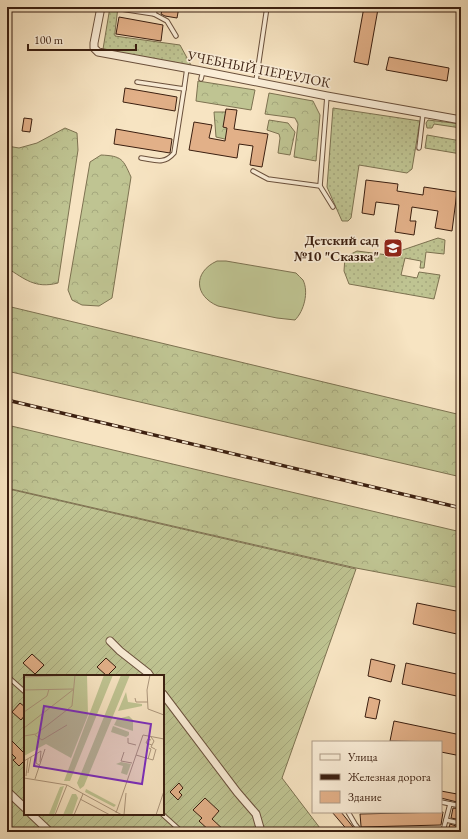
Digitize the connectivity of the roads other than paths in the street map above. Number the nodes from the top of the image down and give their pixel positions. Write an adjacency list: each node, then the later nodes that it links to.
1 (101, 7): 7 (street, УЧЕБНЫЙ ПЕРЕУЛОК)
2 (121, 7): 5 (lane)
3 (156, 7): 5 (lane)
4 (268, 7): 10 (lane)
5 (154, 14): 6 (lane)
6 (176, 36)
7 (187, 68): 8 (street, УЧЕБНЫЙ ПЕРЕУЛОК); 12 (lane)
8 (203, 71): 9 (lane); 10 (street, УЧЕБНЫЙ ПЕРЕУЛОК)
9 (201, 79)
10 (256, 81): 13 (street, УЧЕБНЫЙ ПЕРЕУЛОК)
11 (137, 82): 12 (lane)
12 (184, 89): 17 (lane)
13 (327, 96): 14 (street, УЧЕБНЫЙ ПЕРЕУЛОК); 19 (lane)
14 (423, 114): 15 (street, УЧЕБНЫЙ ПЕРЕУЛОК); 16 (lane)
15 (461, 120)
16 (419, 148)
17 (141, 158)
18 (252, 171): 19 (lane)
19 (320, 186): 20 (lane)
20 (333, 207)
21 (110, 641): 22 (street)
22 (149, 675)
23 (7, 676): 24 (lane)
24 (24, 691)
25 (164, 695): 38 (street)
26 (7, 791): 30 (street)
27 (442, 802): 28 (lane)
28 (450, 804): 29 (lane); 34 (lane)
29 (461, 806)
30 (24, 807)
31 (349, 813): 39 (lane)
32 (32, 815): 36 (street)
33 (163, 815): 37 (lane)
34 (446, 820): 35 (lane); 39 (lane)
35 (461, 830)
36 (50, 832)
37 (182, 832)
38 (258, 832)
39 (361, 832)

